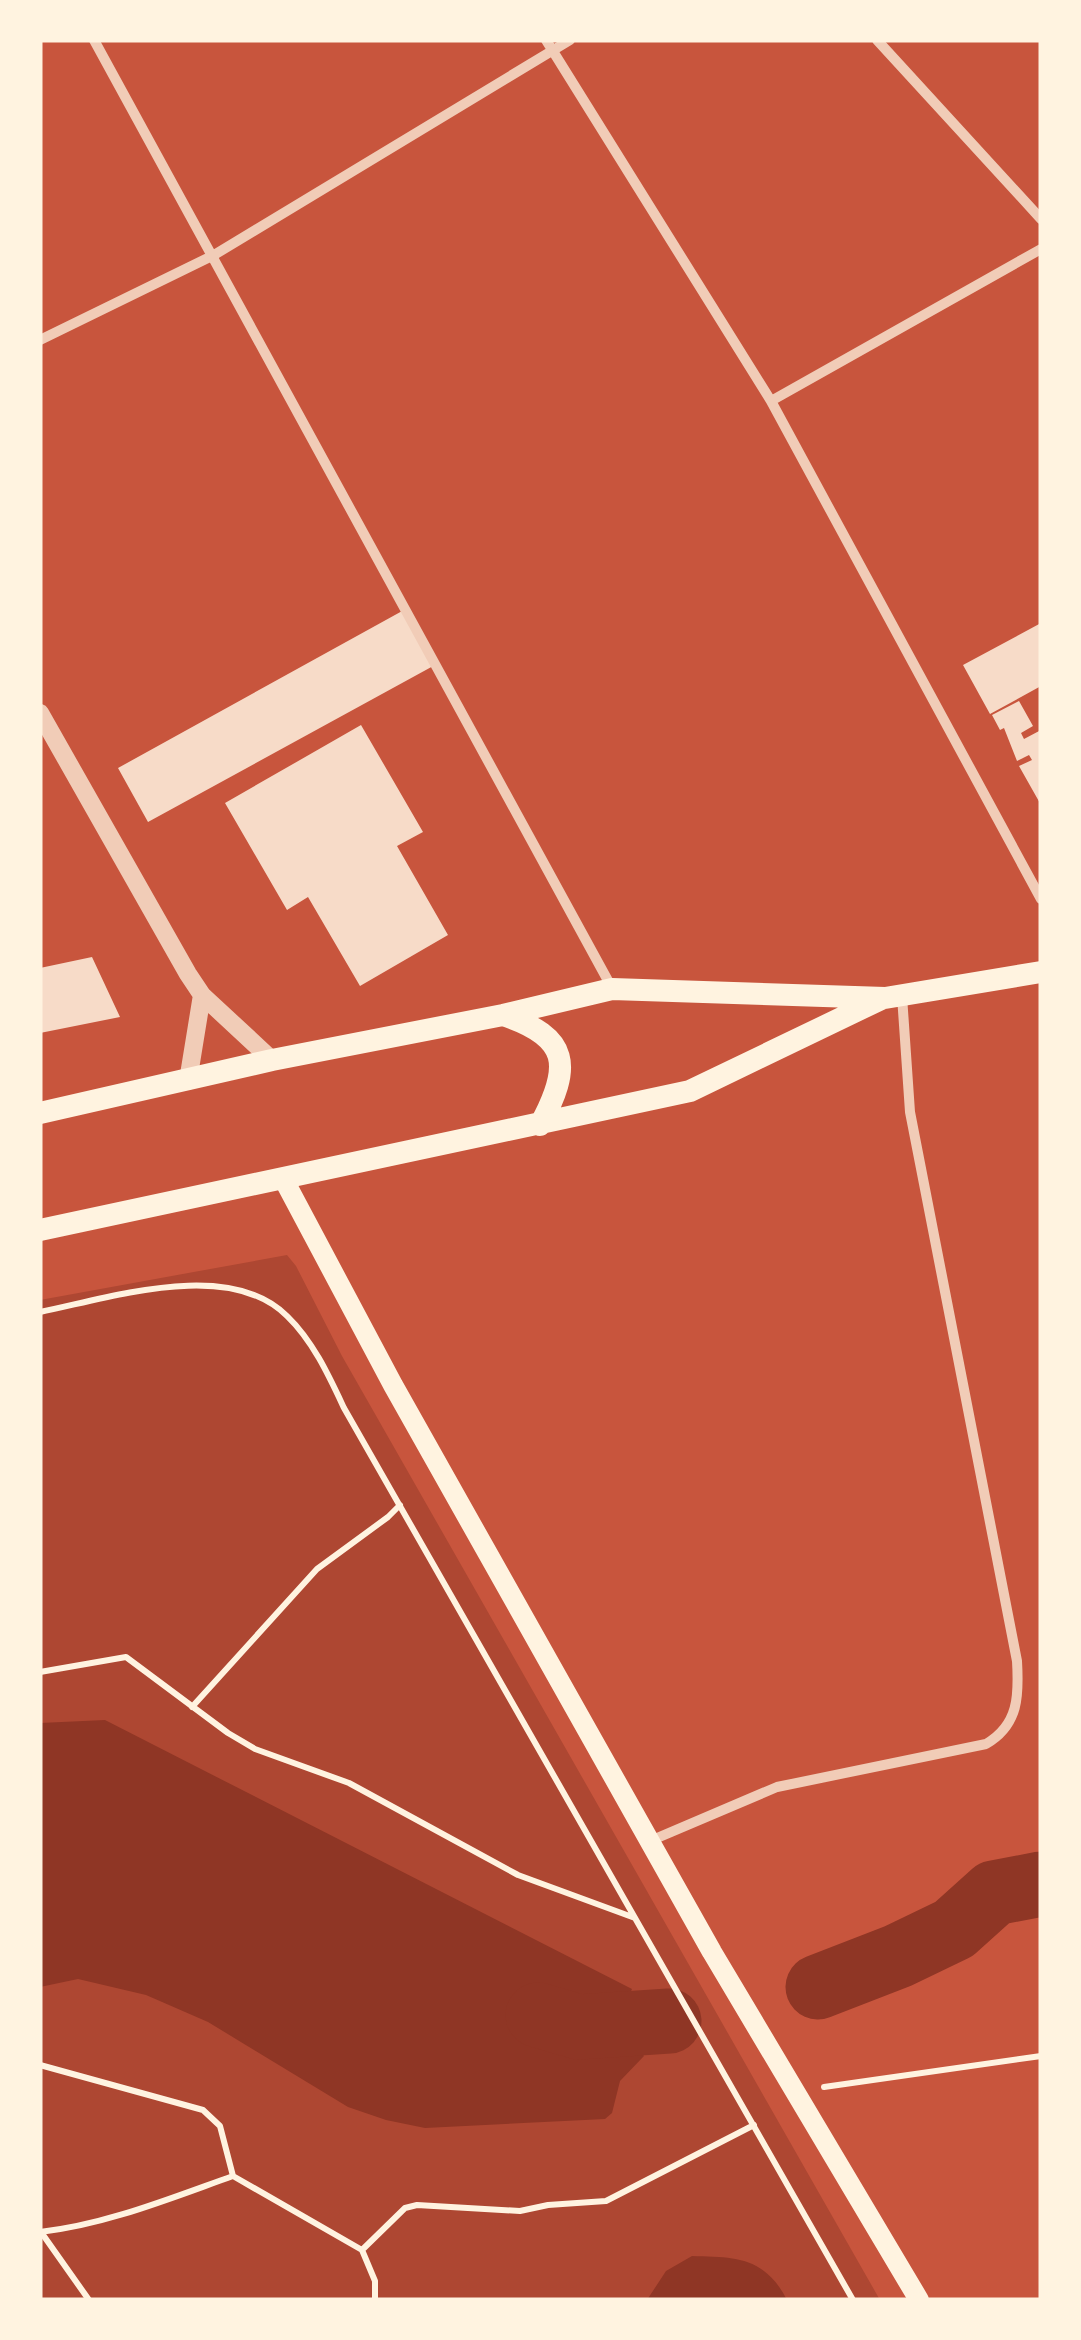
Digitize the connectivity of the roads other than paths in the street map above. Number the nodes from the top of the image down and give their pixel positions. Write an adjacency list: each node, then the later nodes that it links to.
1 (94, 40): 7 (street)
2 (570, 40): 4 (street)
3 (877, 40): 5 (street)
4 (549, 45): 7 (street); 9 (street)
5 (1038, 213)
6 (1041, 249): 9 (street)
7 (214, 255): 8 (street); 13 (street)
8 (40, 340)
9 (771, 401): 11 (street)
10 (40, 713): 14 (street)
11 (1041, 900)
12 (1041, 972): 15 (main road)
13 (612, 989): 15 (main road); 16 (main road)
14 (202, 995): 17 (street); 18 (street)
15 (893, 997): 20 (main road); 23 (street)
16 (503, 1014): 17 (main road); 20 (main road)
17 (272, 1060): 18 (main road)
18 (188, 1081): 19 (main road)
19 (40, 1113)
20 (540, 1125): 21 (main road)
21 (284, 1180): 22 (main road); 23 (main road)
22 (40, 1230)
23 (650, 1842): 24 (main road)
24 (919, 2300)

